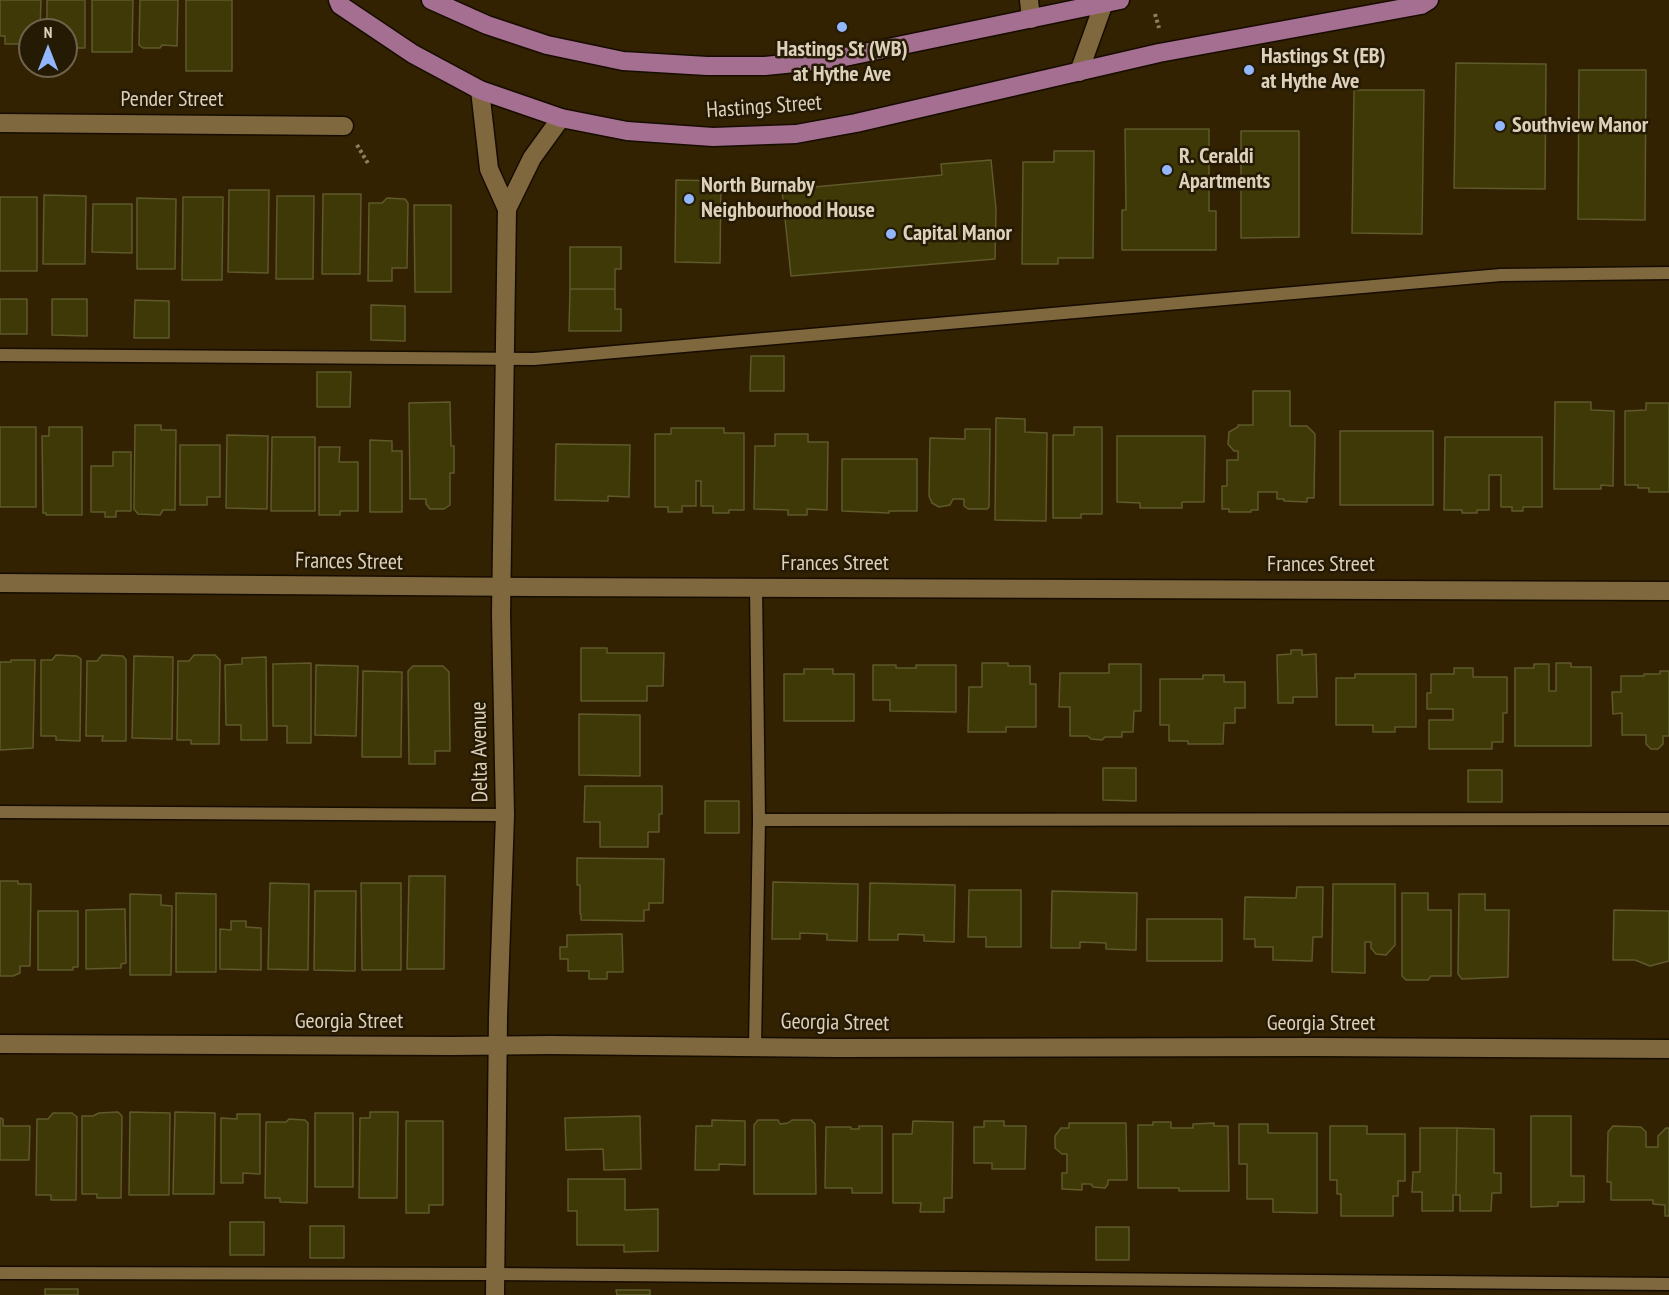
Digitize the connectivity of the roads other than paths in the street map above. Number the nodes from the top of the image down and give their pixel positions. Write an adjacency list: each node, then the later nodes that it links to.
1 (338, 0): 8 (main road, Hastings Street)
2 (431, 0): 6 (main road, Hastings Street)
3 (1029, 0): 6 (street)
4 (1429, 0): 7 (main road, Hastings Street)
5 (1110, 1): 6 (main road, Hastings Street); 7 (street)
6 (1031, 19)
7 (1079, 72): 9 (main road, Hastings Street)
8 (480, 90): 9 (main road, Hastings Street); 12 (street, Delta Avenue)
9 (561, 118): 12 (street, Delta Avenue)
10 (0, 123): 11 (street, Pender Street)
11 (344, 126)
12 (507, 209): 15 (street, Delta Avenue)
13 (1669, 273): 15 (lane)
14 (0, 355): 15 (lane)
15 (504, 359): 17 (street, Delta Avenue)
16 (0, 583): 17 (street, Frances Street)
17 (501, 586): 18 (street, Frances Street); 21 (street, Delta Avenue)
18 (756, 587): 19 (street, Frances Street); 23 (lane)
19 (1669, 591)
20 (0, 812): 21 (lane)
21 (505, 815): 25 (street, Delta Avenue)
22 (1669, 819): 23 (lane)
23 (759, 820): 26 (lane)
24 (0, 1044): 25 (street, Georgia Street)
25 (499, 1046): 26 (street, Georgia Street); 29 (street, Delta Avenue)
26 (755, 1046): 27 (street, Georgia Street)
27 (1669, 1049)
28 (0, 1273): 29 (lane)
29 (495, 1274): 30 (lane); 31 (street, Delta Avenue)
30 (1669, 1284)
31 (495, 1295)

